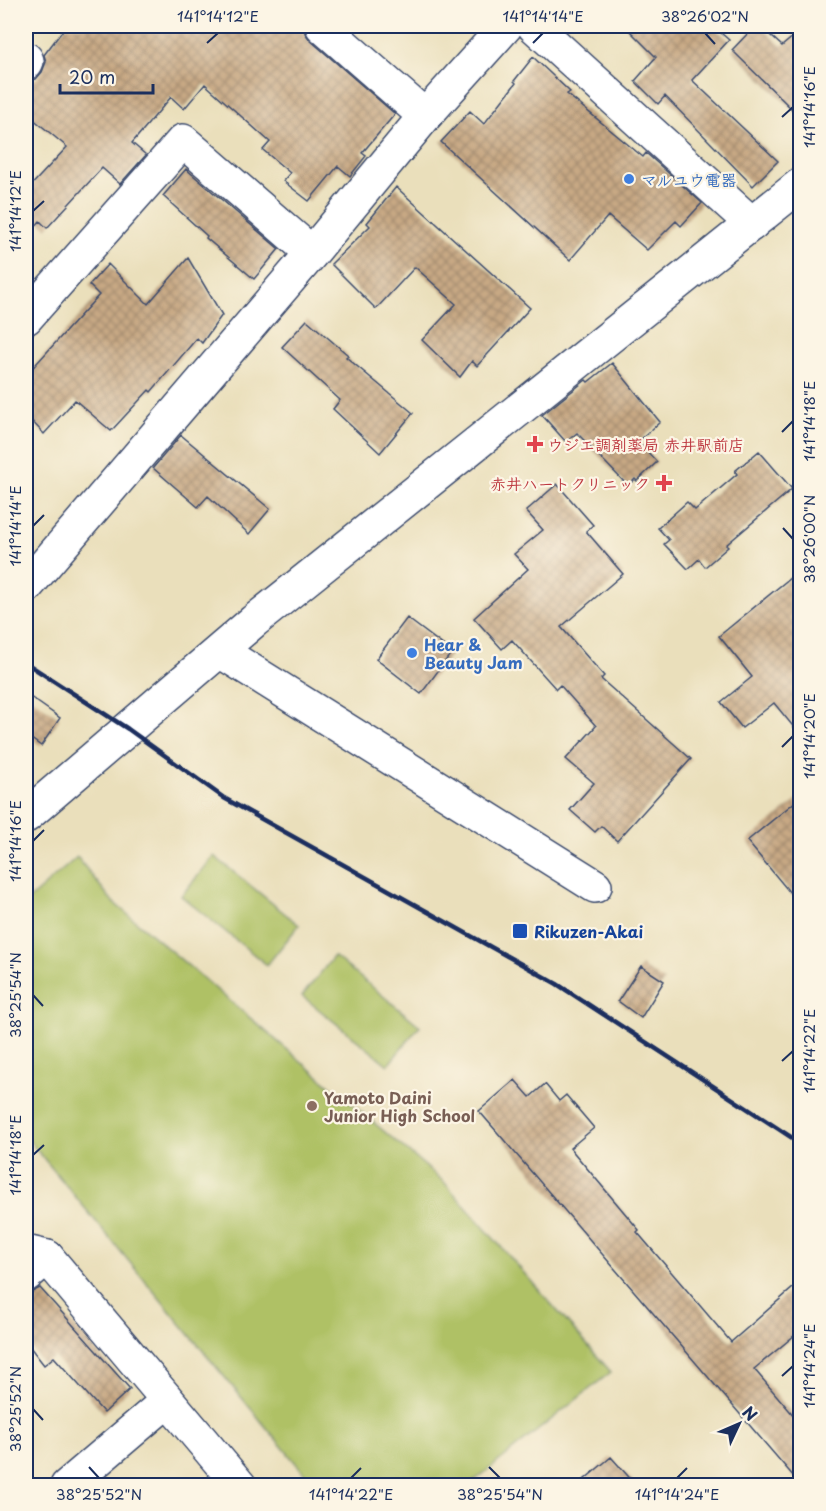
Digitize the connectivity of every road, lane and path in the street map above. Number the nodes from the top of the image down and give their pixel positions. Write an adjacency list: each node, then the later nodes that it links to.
1 (322, 26): 4 (street)
2 (506, 26): 4 (street)
3 (534, 26): 6 (street)
4 (425, 116): 7 (street)
5 (801, 185): 6 (street)
6 (753, 224): 10 (street)
7 (312, 253): 8 (street); 9 (street)
8 (26, 318)
9 (26, 587)
10 (220, 651): 11 (street); 12 (street)
11 (26, 816)
12 (595, 886)
13 (33, 1262): 14 (street)
14 (167, 1401): 15 (street); 16 (street)
15 (67, 1485)
16 (240, 1485)

